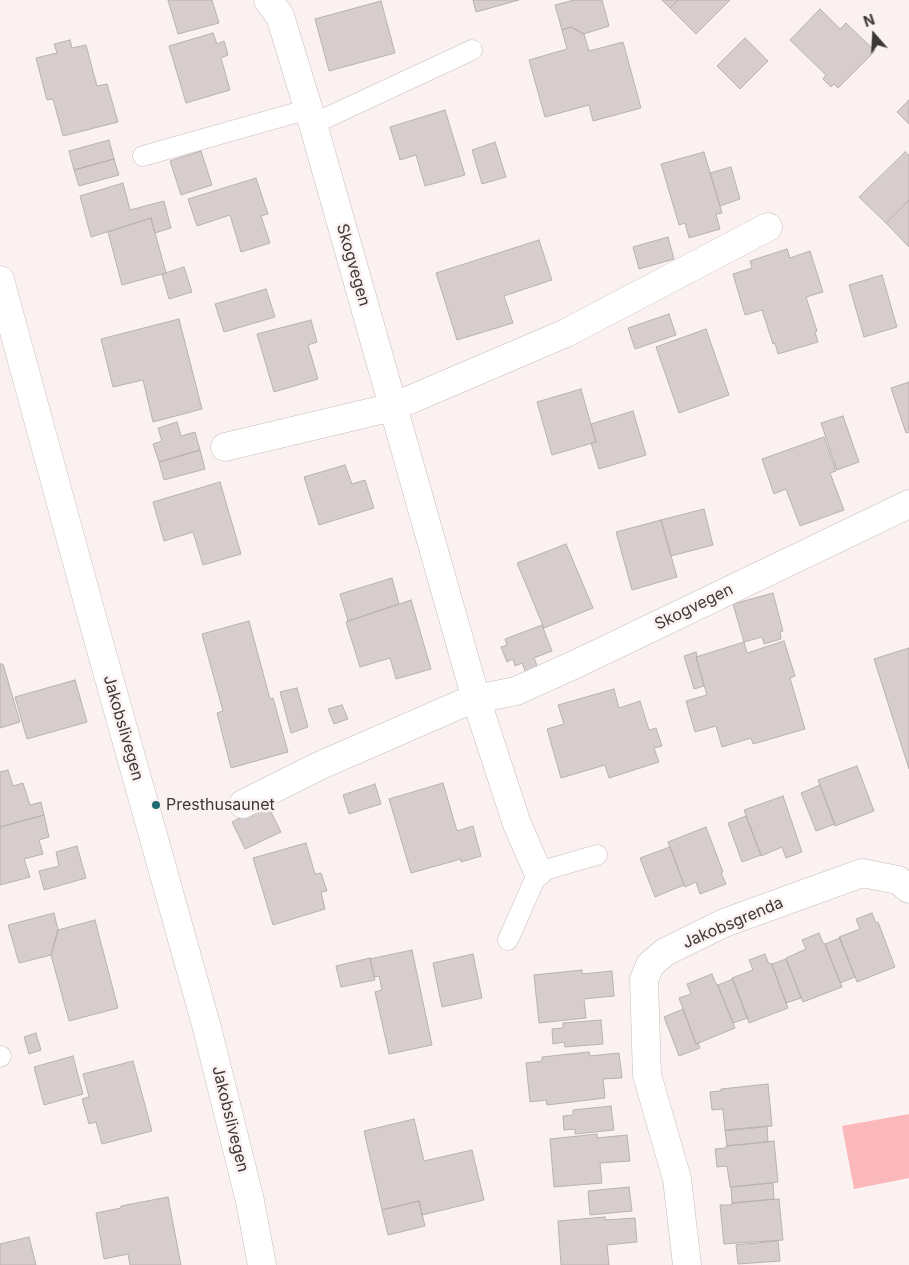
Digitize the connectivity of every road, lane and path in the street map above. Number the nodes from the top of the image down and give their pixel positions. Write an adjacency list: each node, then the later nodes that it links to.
1 (268, 0): 3 (street, Skogvegen)
2 (472, 50): 3 (lane)
3 (311, 116): 4 (lane); 7 (street, Skogvegen)
4 (143, 156)
5 (768, 227): 7 (street)
6 (0, 280): 16 (street, Jakobslivegen)
7 (393, 407): 8 (street); 10 (street, Skogvegen)
8 (224, 447)
9 (909, 504): 10 (street, Skogvegen)
10 (476, 699): 11 (street, Skogvegen); 13 (street, Skogvegen)
11 (243, 804)
12 (597, 855): 13 (lane)
13 (538, 872): 15 (lane)
14 (909, 889): 17 (street, Jakobsgrenda)
15 (508, 940)
16 (262, 1265)
17 (686, 1265)

